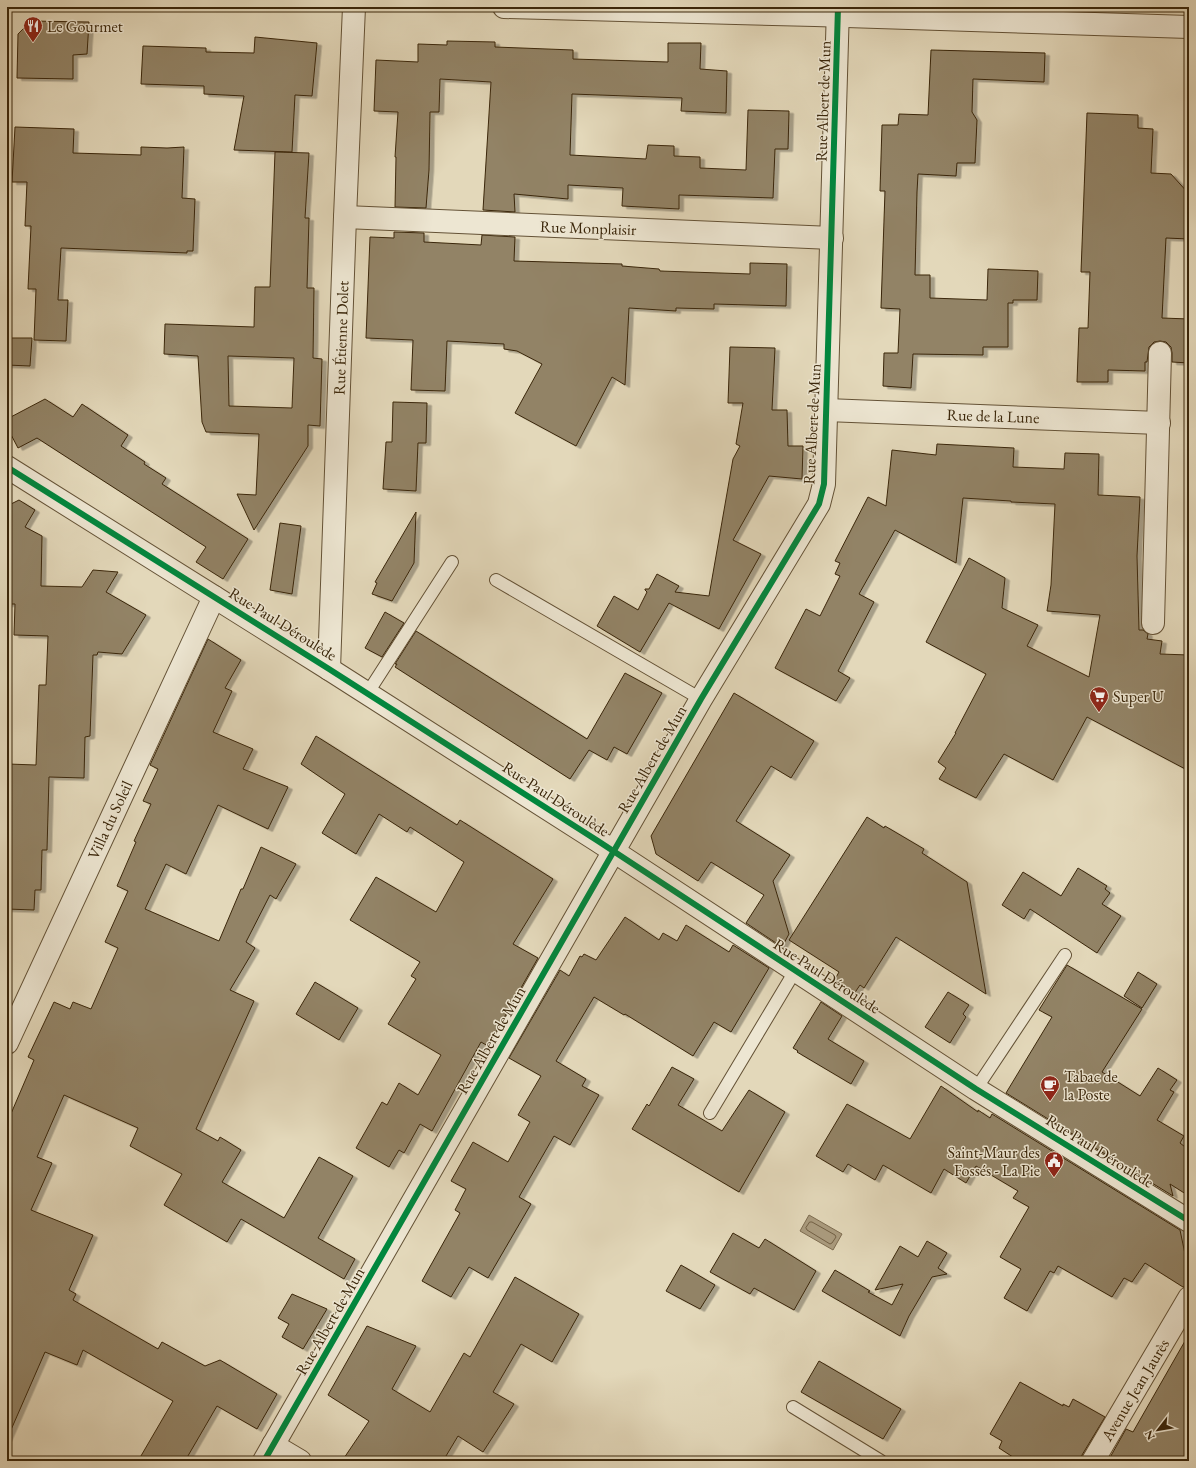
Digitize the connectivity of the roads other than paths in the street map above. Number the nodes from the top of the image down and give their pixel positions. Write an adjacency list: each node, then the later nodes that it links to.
1 (354, 7): 6 (street, Rue Étienne Dolet)
2 (504, 7): 3 (street)
3 (838, 11): 4 (street); 7 (street, Rue Albert de Mun)
4 (1056, 14): 5 (street)
5 (1189, 27)
6 (345, 217): 7 (street, Rue Monplaisir); 16 (street, Rue Étienne Dolet)
7 (832, 238): 9 (street, Rue Albert de Mun)
8 (1160, 353): 10 (street)
9 (826, 410): 10 (street, Rue de la Lune); 18 (street, Rue Albert de Mun)
10 (1159, 423): 15 (street)
11 (7, 467): 14 (street, Rue Paul Déroulède)
12 (452, 562): 17 (lane)
13 (496, 580): 18 (lane)
14 (214, 597): 16 (street, Rue Paul Déroulède); 22 (street, Villa du Soleil)
15 (1153, 623)
16 (329, 669): 17 (street, Rue Paul Déroulède)
17 (367, 694): 19 (street, Rue Paul Déroulède)
18 (702, 699): 19 (street, Rue Albert de Mun)
19 (614, 852): 21 (street, Rue Paul Déroulède); 28 (street, Rue Albert de Mun)
20 (1065, 955): 23 (lane)
21 (795, 971): 23 (street, Rue Paul Déroulède); 24 (lane)
22 (7, 1043)
23 (976, 1089): 25 (street, Rue Paul Déroulède)
24 (710, 1113)
25 (1189, 1221)
26 (1189, 1298): 31 (street, Avenue Jean Jaurès)
27 (793, 1407): 30 (lane)
28 (269, 1453): 29 (street)
29 (300, 1461)
30 (881, 1461)
31 (1093, 1461)

